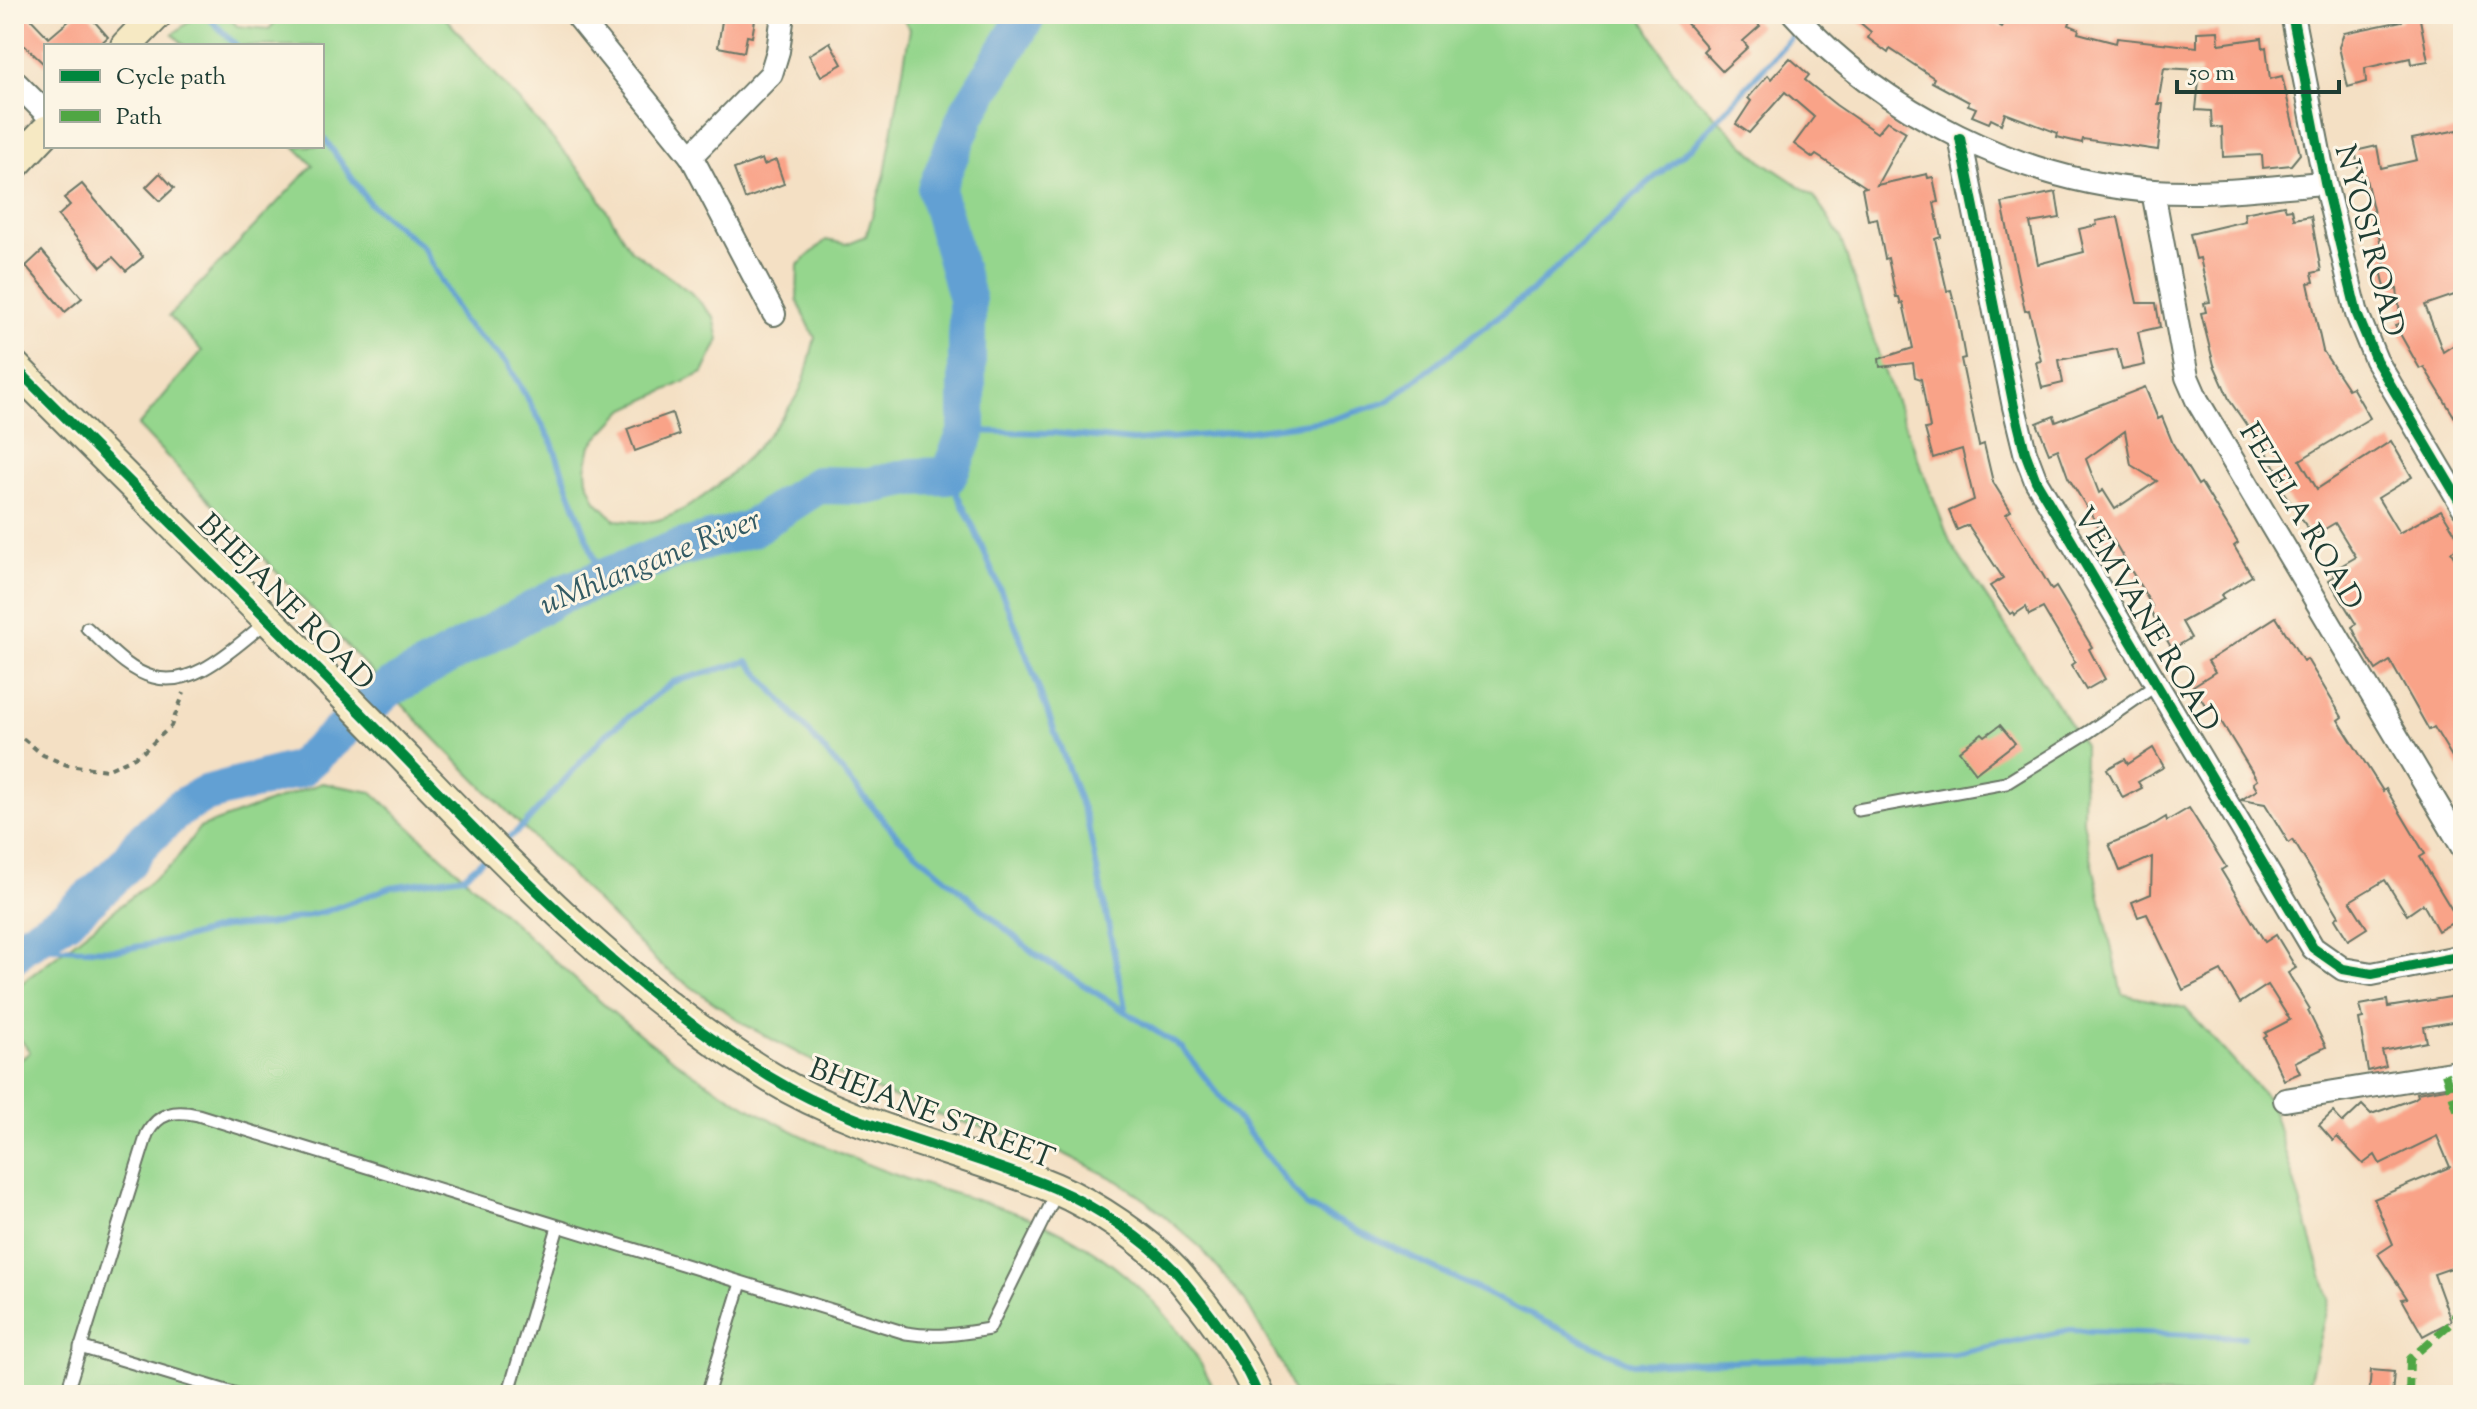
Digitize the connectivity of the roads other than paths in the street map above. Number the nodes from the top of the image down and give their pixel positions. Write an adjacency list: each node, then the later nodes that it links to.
1 (576, 14): 11 (street)
2 (783, 14): 11 (street)
3 (1794, 14): 10 (street)
4 (2292, 14): 13 (street, NYOSI ROAD)
5 (152, 16): 6 (street)
6 (128, 44)
7 (14, 81): 8 (street)
8 (44, 111)
9 (44, 133): 12 (street)
10 (1960, 138): 14 (street); 20 (street, VEMVANE ROAD)
11 (691, 156): 15 (street)
12 (14, 165)
13 (2325, 183): 14 (street); 17 (street, NYOSI ROAD)
14 (2153, 191): 22 (street, FEZELA ROAD)
15 (774, 314)
16 (14, 366): 18 (street, BHEJANE ROAD)
17 (2463, 507)
18 (269, 621): 19 (lane); 23 (street, BHEJANE ROAD)
19 (87, 628)
20 (2156, 685): 21 (lane); 24 (street, VEMVANE ROAD)
21 (1858, 810)
22 (2463, 848)
23 (520, 875): 27 (street, BHEJANE STREET)
24 (2463, 956)
25 (2463, 1071): 26 (street)
26 (2285, 1100)
27 (1058, 1189): 29 (lane); 35 (street, BHEJANE STREET)
28 (558, 1227): 29 (lane); 30 (lane); 33 (lane)
29 (741, 1283): 34 (lane)
30 (80, 1347): 31 (lane); 32 (lane)
31 (66, 1395)
32 (240, 1395)
33 (508, 1395)
34 (707, 1395)
35 (1258, 1395)

